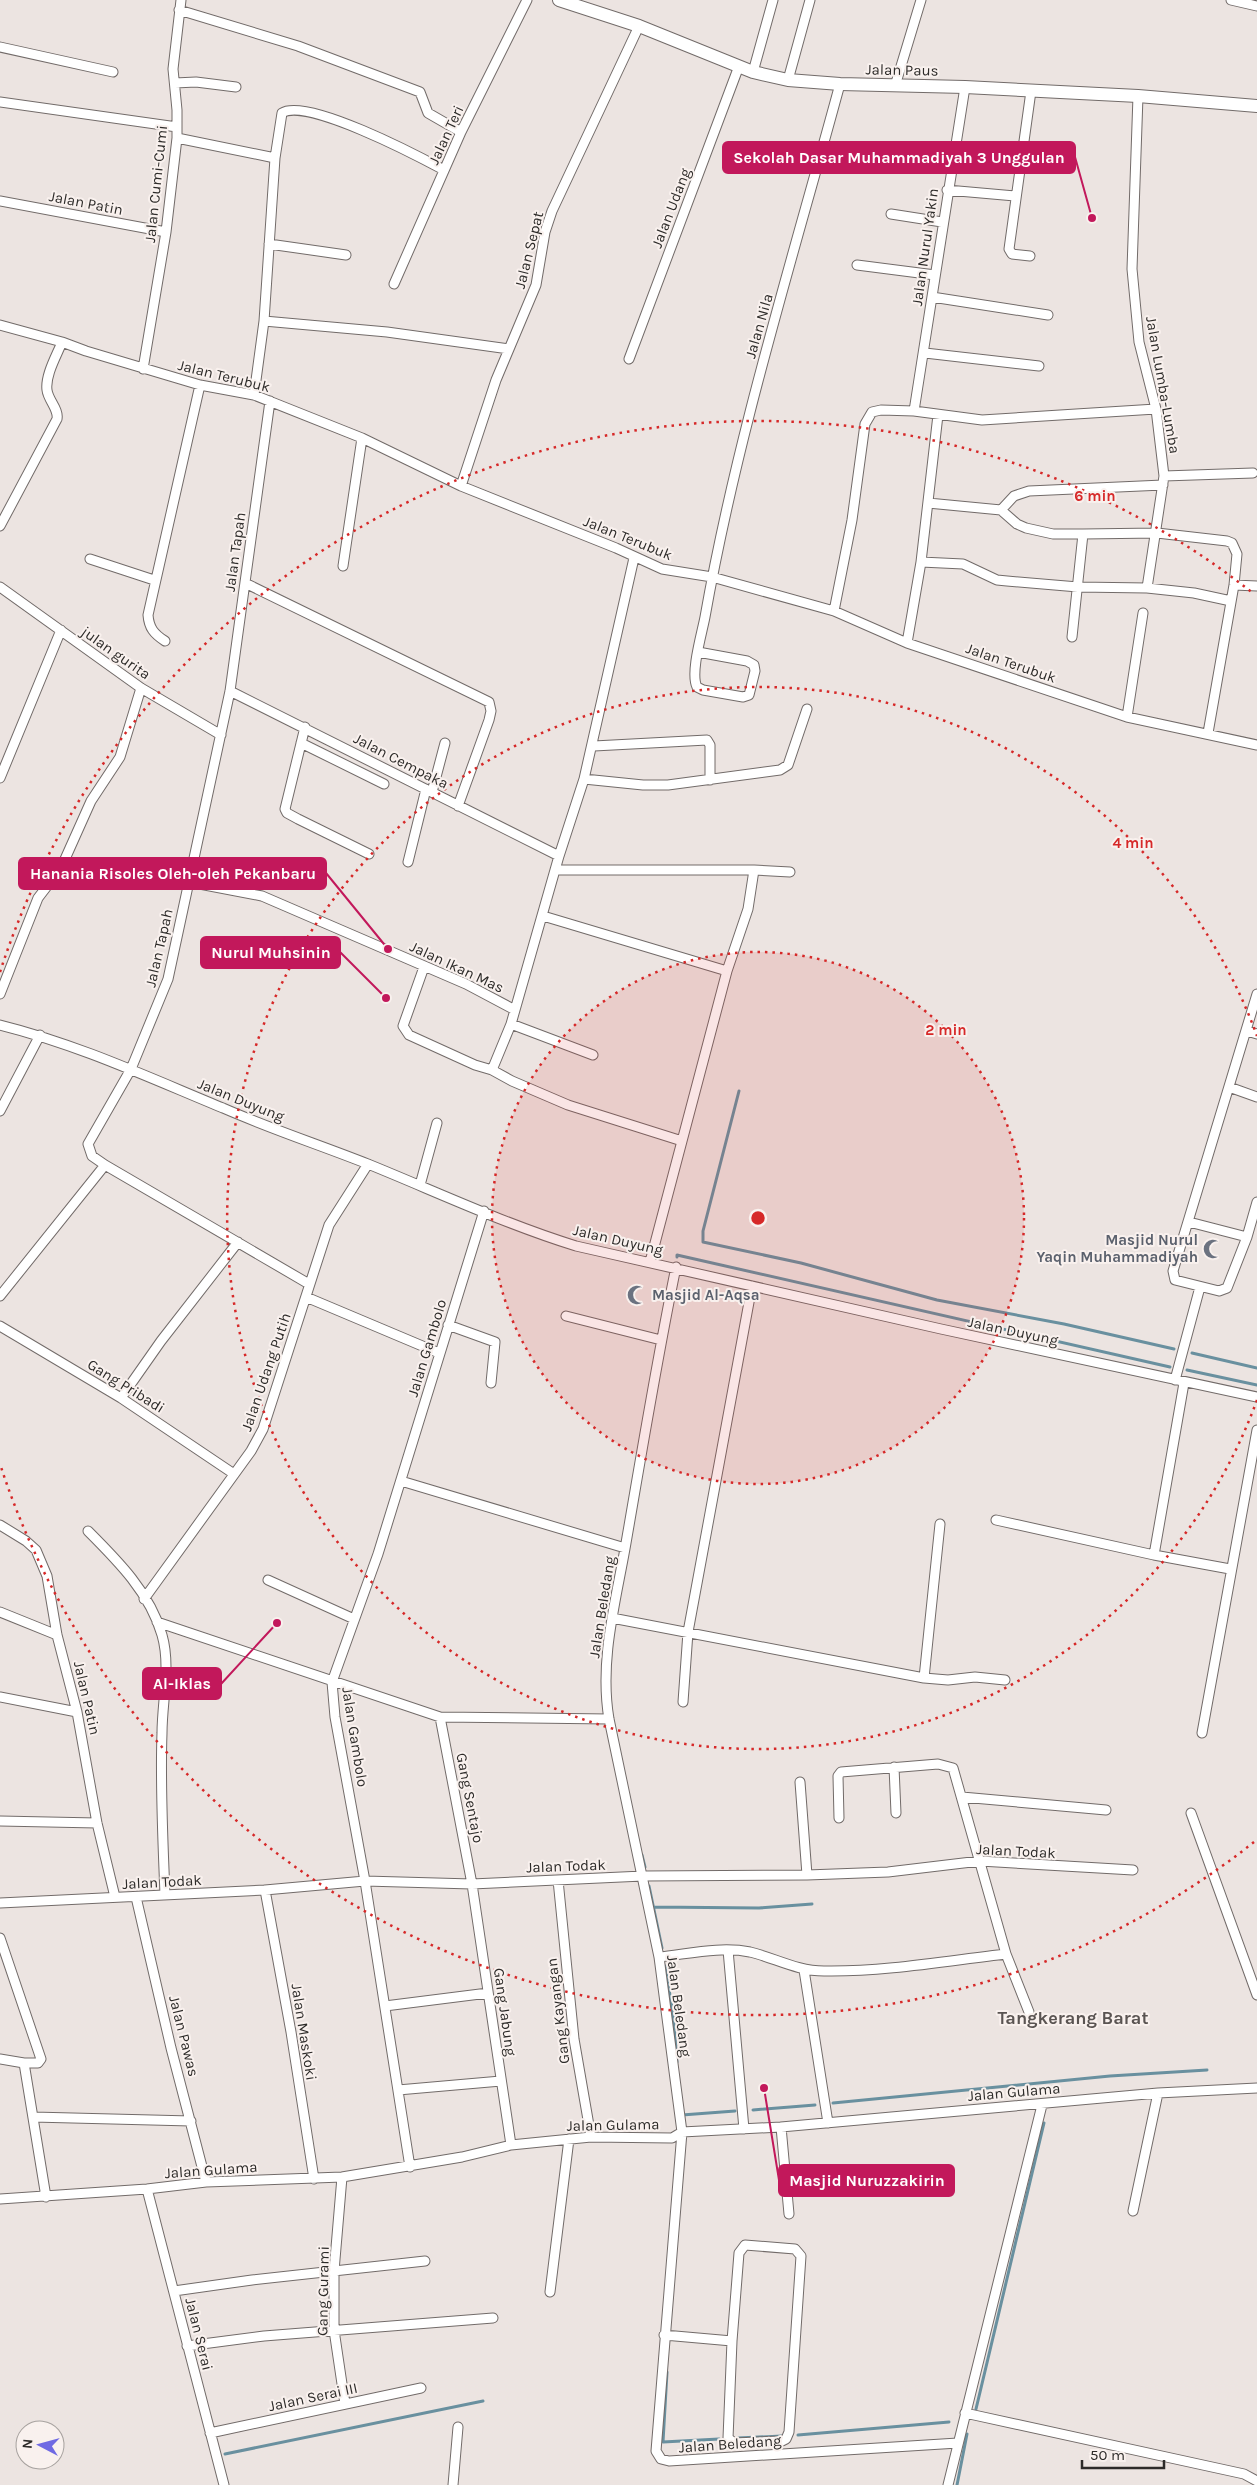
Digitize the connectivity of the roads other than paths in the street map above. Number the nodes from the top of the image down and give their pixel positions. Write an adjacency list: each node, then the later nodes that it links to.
1 (180, 0): 9 (street, Jalan Cumi-Cumi)
2 (527, 0): 26 (street, Jalan Teri)
3 (559, 0): 10 (main road, Jalan Paus)
4 (773, 0): 14 (street)
5 (810, 0): 15 (street)
6 (921, 0): 18 (street)
7 (1231, 0): 8 (street)
8 (1257, 6)
9 (179, 10): 16 (street, Jalan Cumi-Cumi); 26 (street)
10 (638, 26): 12 (main road, Jalan Paus); 47 (street, Jalan Sepat)
11 (0, 47): 13 (street)
12 (739, 66): 14 (main road, Jalan Paus); 49 (street, Jalan Udang)
13 (113, 72)
14 (753, 72): 15 (main road, Jalan Paus)
15 (788, 80): 17 (main road, Jalan Paus)
16 (175, 83): 20 (street); 25 (street, Jalan Cumi-Cumi)
17 (840, 84): 18 (main road, Jalan Paus); 71 (street, Jalan Nila)
18 (895, 86): 19 (main road, Jalan Paus)
19 (965, 87): 21 (main road, Jalan Paus); 30 (street, Jalan Nurul Yakin)
20 (236, 88)
21 (1030, 91): 22 (main road, Jalan Paus); 31 (street)
22 (1138, 96): 24 (main road, Jalan Paus); 55 (street, Jalan Lumba-Lumba)
23 (0, 102): 25 (street)
24 (1257, 106)
25 (177, 127): 27 (street, Jalan Cumi-Cumi)
26 (461, 132): 29 (street, Jalan Teri)
27 (176, 138): 28 (street); 35 (street, Jalan Cumi-Cumi)
28 (275, 158): 29 (street); 36 (street)
29 (444, 170): 41 (street, Jalan Teri)
30 (948, 190): 31 (street); 34 (street, Jalan Nurul Yakin)
31 (1015, 196): 38 (street)
32 (0, 201): 35 (street, Jalan Patin)
33 (891, 214): 34 (street)
34 (942, 222): 40 (street, Jalan Nurul Yakin)
35 (166, 232): 51 (street, Jalan Cumi-Cumi)
36 (269, 244): 37 (street); 44 (street)
37 (346, 255)
38 (1030, 256)
39 (857, 265): 40 (street)
40 (935, 275): 42 (street, Jalan Nurul Yakin)
41 (394, 284)
42 (932, 297): 43 (street); 48 (street, Jalan Nurul Yakin)
43 (1048, 315)
44 (264, 321): 47 (street); 53 (street)
45 (0, 325): 46 (street, Jalan Terubuk)
46 (62, 342): 51 (street, Jalan Terubuk); 64 (street)
47 (509, 349): 61 (street, Jalan Sepat)
48 (924, 353): 50 (street); 56 (street, Jalan Nurul Yakin)
49 (629, 359)
50 (1039, 366)
51 (143, 369): 52 (street, Jalan Terubuk)
52 (200, 385): 53 (street, Jalan Terubuk); 72 (street)
53 (254, 395): 54 (street, Jalan Terubuk)
54 (270, 401): 58 (street, Jalan Terubuk); 73 (street, Jalan Tapah)
55 (1156, 409): 57 (street); 60 (street, Jalan Lumba-Lumba)
56 (914, 411): 57 (street); 80 (street)
57 (938, 415): 62 (street)
58 (362, 438): 61 (street, Jalan Terubuk); 70 (street)
59 (1253, 473): 60 (street)
60 (1164, 481): 63 (street); 66 (street, Jalan Lumba-Lumba)
61 (461, 486): 67 (street, Jalan Terubuk)
62 (928, 504): 63 (street); 69 (street)
63 (1001, 510): 65 (street)
64 (0, 526)
65 (1083, 534): 66 (street); 77 (street)
66 (1156, 534): 74 (street); 78 (street, Jalan Lumba-Lumba)
67 (634, 558): 71 (street, Jalan Terubuk); 97 (street)
68 (90, 559): 72 (street)
69 (921, 562): 77 (street); 85 (street)
70 (343, 566)
71 (712, 577): 80 (street, Jalan Terubuk); 86 (street, Jalan Nila)
72 (154, 580): 84 (street)
73 (245, 583): 88 (street, Jalan Tapah); 105 (street)
74 (1234, 585): 75 (street); 79 (street)
75 (1257, 586)
76 (0, 587): 82 (street, julan gurita)
77 (1078, 587): 78 (street); 83 (street)
78 (1147, 588): 79 (street)
79 (1231, 601): 92 (street)
80 (834, 611): 85 (street, Jalan Terubuk)
81 (1143, 613): 90 (street)
82 (61, 630): 87 (street, julan gurita); 100 (street)
83 (1072, 636)
84 (165, 641)
85 (907, 643): 90 (street, Jalan Terubuk)
86 (698, 652): 86 (street, Jalan Nila)
87 (141, 688): 93 (street, julan gurita); 116 (street)
88 (230, 690): 91 (street, Jalan Cempaka); 93 (street, Jalan Tapah)
89 (807, 709): 102 (street)
90 (1127, 717): 92 (street, Jalan Terubuk)
91 (305, 727): 94 (street); 98 (street, Jalan Cempaka)
92 (1208, 733): 96 (street, Jalan Terubuk)
93 (221, 735): 112 (street, Jalan Tapah)
94 (301, 743): 99 (street); 106 (street)
95 (445, 743): 104 (street)
96 (1257, 745)
97 (594, 746): 101 (street); 102 (street)
98 (355, 753): 99 (street); 104 (street, Jalan Cempaka)
99 (349, 766): 103 (street)
100 (0, 778)
101 (584, 780): 102 (street); 107 (street)
102 (710, 780)
103 (384, 784)
104 (429, 790): 105 (street, Jalan Cempaka); 108 (street)
105 (458, 806): 107 (street, Jalan Cempaka)
106 (369, 854)
107 (559, 856): 109 (street)
108 (408, 862)
109 (556, 870): 110 (street); 113 (street)
110 (754, 870): 111 (street); 115 (street)
111 (790, 872)
112 (189, 882): 114 (street, Jalan Ikan Mas); 125 (street, Jalan Tapah)
113 (543, 916): 115 (street); 118 (street)
114 (424, 967): 118 (street, Jalan Ikan Mas); 126 (street)
115 (727, 971): 131 (street)
116 (0, 994)
117 (1257, 994): 121 (street)
118 (515, 1010): 119 (street)
119 (511, 1024): 124 (street); 126 (street)
120 (0, 1025): 123 (street, Jalan Duyung)
121 (1247, 1031): 122 (street); 127 (street)
122 (1257, 1034)
123 (40, 1035): 125 (street, Jalan Duyung); 129 (street)
124 (593, 1055)
125 (131, 1069): 132 (street, Jalan Duyung); 133 (street, Jalan Tapah)
126 (492, 1070): 131 (street)
127 (1229, 1087): 128 (street); 137 (street)
128 (1257, 1096)
129 (0, 1111)
130 (438, 1123): 134 (street)
131 (682, 1141): 140 (street)
132 (368, 1164): 134 (street, Jalan Duyung); 142 (street, Jalan Udang Putih)
133 (105, 1165): 139 (street, Jalan Tapah); 145 (street)
134 (420, 1185): 136 (street, Jalan Duyung)
135 (1257, 1202): 138 (street)
136 (484, 1211): 140 (street, Jalan Duyung); 148 (street, Jalan Gambolo)
137 (1189, 1222): 138 (street); 144 (street)
138 (1247, 1237): 144 (street)
139 (238, 1242): 142 (street, Jalan Tapah); 155 (street)
140 (650, 1262): 141 (street, Jalan Duyung)
141 (676, 1268): 143 (street, Jalan Duyung); 150 (street, Jalan Beledang)
142 (309, 1284): 146 (street, Jalan Udang Putih)
143 (752, 1286): 152 (street, Jalan Duyung); 172 (street)
144 (1200, 1287): 152 (street)
145 (0, 1296)
146 (306, 1297): 151 (street); 157 (street, Jalan Udang Putih)
147 (566, 1316): 150 (street)
148 (448, 1325): 151 (street, Jalan Gambolo); 153 (street)
149 (0, 1326): 155 (street, Gang Pribadi)
150 (661, 1340): 163 (street, Jalan Beledang)
151 (439, 1353): 158 (street, Jalan Gambolo)
152 (1180, 1382): 154 (street, Jalan Duyung); 164 (street)
153 (491, 1384)
154 (1257, 1397)
155 (121, 1398): 157 (street, Gang Pribadi)
156 (1257, 1430): 165 (street)
157 (234, 1474): 167 (street, Jalan Udang Putih)
158 (401, 1481): 163 (street); 170 (street, Jalan Gambolo)
159 (996, 1520): 164 (street)
160 (940, 1524): 174 (street)
161 (0, 1525): 173 (street, Jalan Patin)
162 (88, 1531): 167 (street)
163 (625, 1548): 169 (street, Jalan Beledang)
164 (1154, 1555): 165 (street)
165 (1230, 1570): 182 (street)
166 (268, 1580): 170 (street)
167 (144, 1598): 171 (street)
168 (0, 1612): 173 (street)
169 (612, 1618): 172 (street); 181 (street, Jalan Beledang)
170 (354, 1620): 176 (street, Jalan Gambolo)
171 (157, 1622): 176 (street); 200 (street)
172 (688, 1632): 174 (street); 178 (street)
173 (58, 1634): 179 (street, Jalan Patin)
174 (924, 1678): 175 (street)
175 (1005, 1680)
176 (332, 1682): 180 (street); 197 (street, Jalan Gambolo)
177 (0, 1697): 179 (street)
178 (683, 1702)
179 (77, 1712): 191 (street, Jalan Patin)
180 (440, 1717): 181 (street); 198 (street, Gang Sentajo)
181 (609, 1719): 195 (street, Jalan Beledang)
182 (1202, 1732)
183 (894, 1767): 185 (street); 187 (street); 189 (street)
184 (800, 1782): 194 (street)
185 (962, 1797): 186 (street); 192 (street)
186 (1106, 1810)
187 (896, 1812)
188 (1191, 1813): 210 (street)
189 (839, 1818)
190 (0, 1821): 191 (street)
191 (97, 1823): 201 (street, Jalan Patin)
192 (980, 1861): 193 (street, Jalan Todak); 194 (street, Jalan Todak); 206 (street)
193 (1133, 1870)
194 (807, 1875): 195 (street, Jalan Todak)
195 (643, 1876): 196 (street, Jalan Todak); 207 (street, Jalan Beledang)
196 (558, 1880): 198 (street, Jalan Todak); 226 (street, Gang Kayangan)
197 (366, 1882): 198 (street, Jalan Todak); 199 (street, Jalan Todak); 211 (street, Jalan Gambolo)
198 (472, 1884): 209 (street, Gang Jabung)
199 (266, 1890): 200 (street, Jalan Todak); 231 (street, Jalan Maskoki)
200 (164, 1896): 202 (street, Jalan Todak)
201 (116, 1897): 202 (street, Jalan Todak); 203 (street, Jalan Todak)
202 (136, 1897): 221 (street, Jalan Pawas)
203 (0, 1903)
204 (0, 1938): 214 (street)
205 (728, 1950): 207 (street); 208 (street); 224 (street)
206 (1006, 1954): 208 (street); 212 (street)
207 (659, 1957): 225 (street, Jalan Beledang)
208 (804, 1970): 222 (street)
209 (488, 1993): 211 (street); 215 (street, Gang Jabung)
210 (1257, 1995)
211 (385, 2006): 217 (street, Jalan Gambolo)
212 (1029, 2012)
213 (0, 2059): 214 (street)
214 (24, 2063): 220 (street)
215 (501, 2081): 217 (street); 228 (street, Gang Jabung)
216 (1257, 2088): 218 (street, Jalan Gulama)
217 (398, 2090): 229 (street, Jalan Gambolo)
218 (1158, 2093): 219 (street, Jalan Gulama); 236 (street)
219 (1042, 2105): 222 (street, Jalan Gulama); 249 (street)
220 (33, 2117): 221 (street); 234 (street)
221 (191, 2121): 232 (street, Jalan Pawas)
222 (828, 2123): 223 (street, Jalan Gulama)
223 (781, 2127): 224 (street, Jalan Gulama); 237 (street)
224 (744, 2129): 225 (street, Jalan Gulama)
225 (682, 2132): 226 (street, Jalan Gulama); 244 (street, Jalan Beledang)
226 (591, 2137): 227 (street, Jalan Gulama)
227 (569, 2139): 228 (street, Jalan Gulama); 241 (street)
228 (512, 2145): 229 (street, Jalan Gulama)
229 (410, 2166): 230 (street, Jalan Gulama)
230 (342, 2177): 231 (street, Jalan Gulama); 239 (street, Gang Gurami)
231 (314, 2179): 232 (street, Jalan Gulama)
232 (206, 2182): 233 (street, Jalan Gulama)
233 (147, 2189): 234 (street, Jalan Gulama); 240 (street, Jalan Serai)
234 (46, 2197): 235 (street, Jalan Gulama)
235 (0, 2199)
236 (1132, 2211)
237 (789, 2214)
238 (425, 2261): 239 (street)
239 (334, 2272): 240 (street); 243 (street, Gang Gurami)
240 (174, 2291): 246 (street, Jalan Serai)
241 (550, 2292)
242 (494, 2318): 243 (street)
243 (334, 2330): 246 (street); 248 (street, Gang Gurami)
244 (664, 2335): 245 (street); 252 (street, Jalan Beledang)
245 (732, 2341): 245 (street)
246 (187, 2346): 251 (street, Jalan Serai)
247 (421, 2388): 248 (street, Jalan Serai III)
248 (344, 2404): 251 (street, Jalan Serai III)
249 (965, 2413): 252 (street); 253 (street)
250 (458, 2427): 255 (street)
251 (210, 2434): 254 (street, Jalan Serai)
252 (958, 2443): 256 (street)
253 (1257, 2482)
254 (224, 2485)
255 (453, 2485)
256 (948, 2485)

